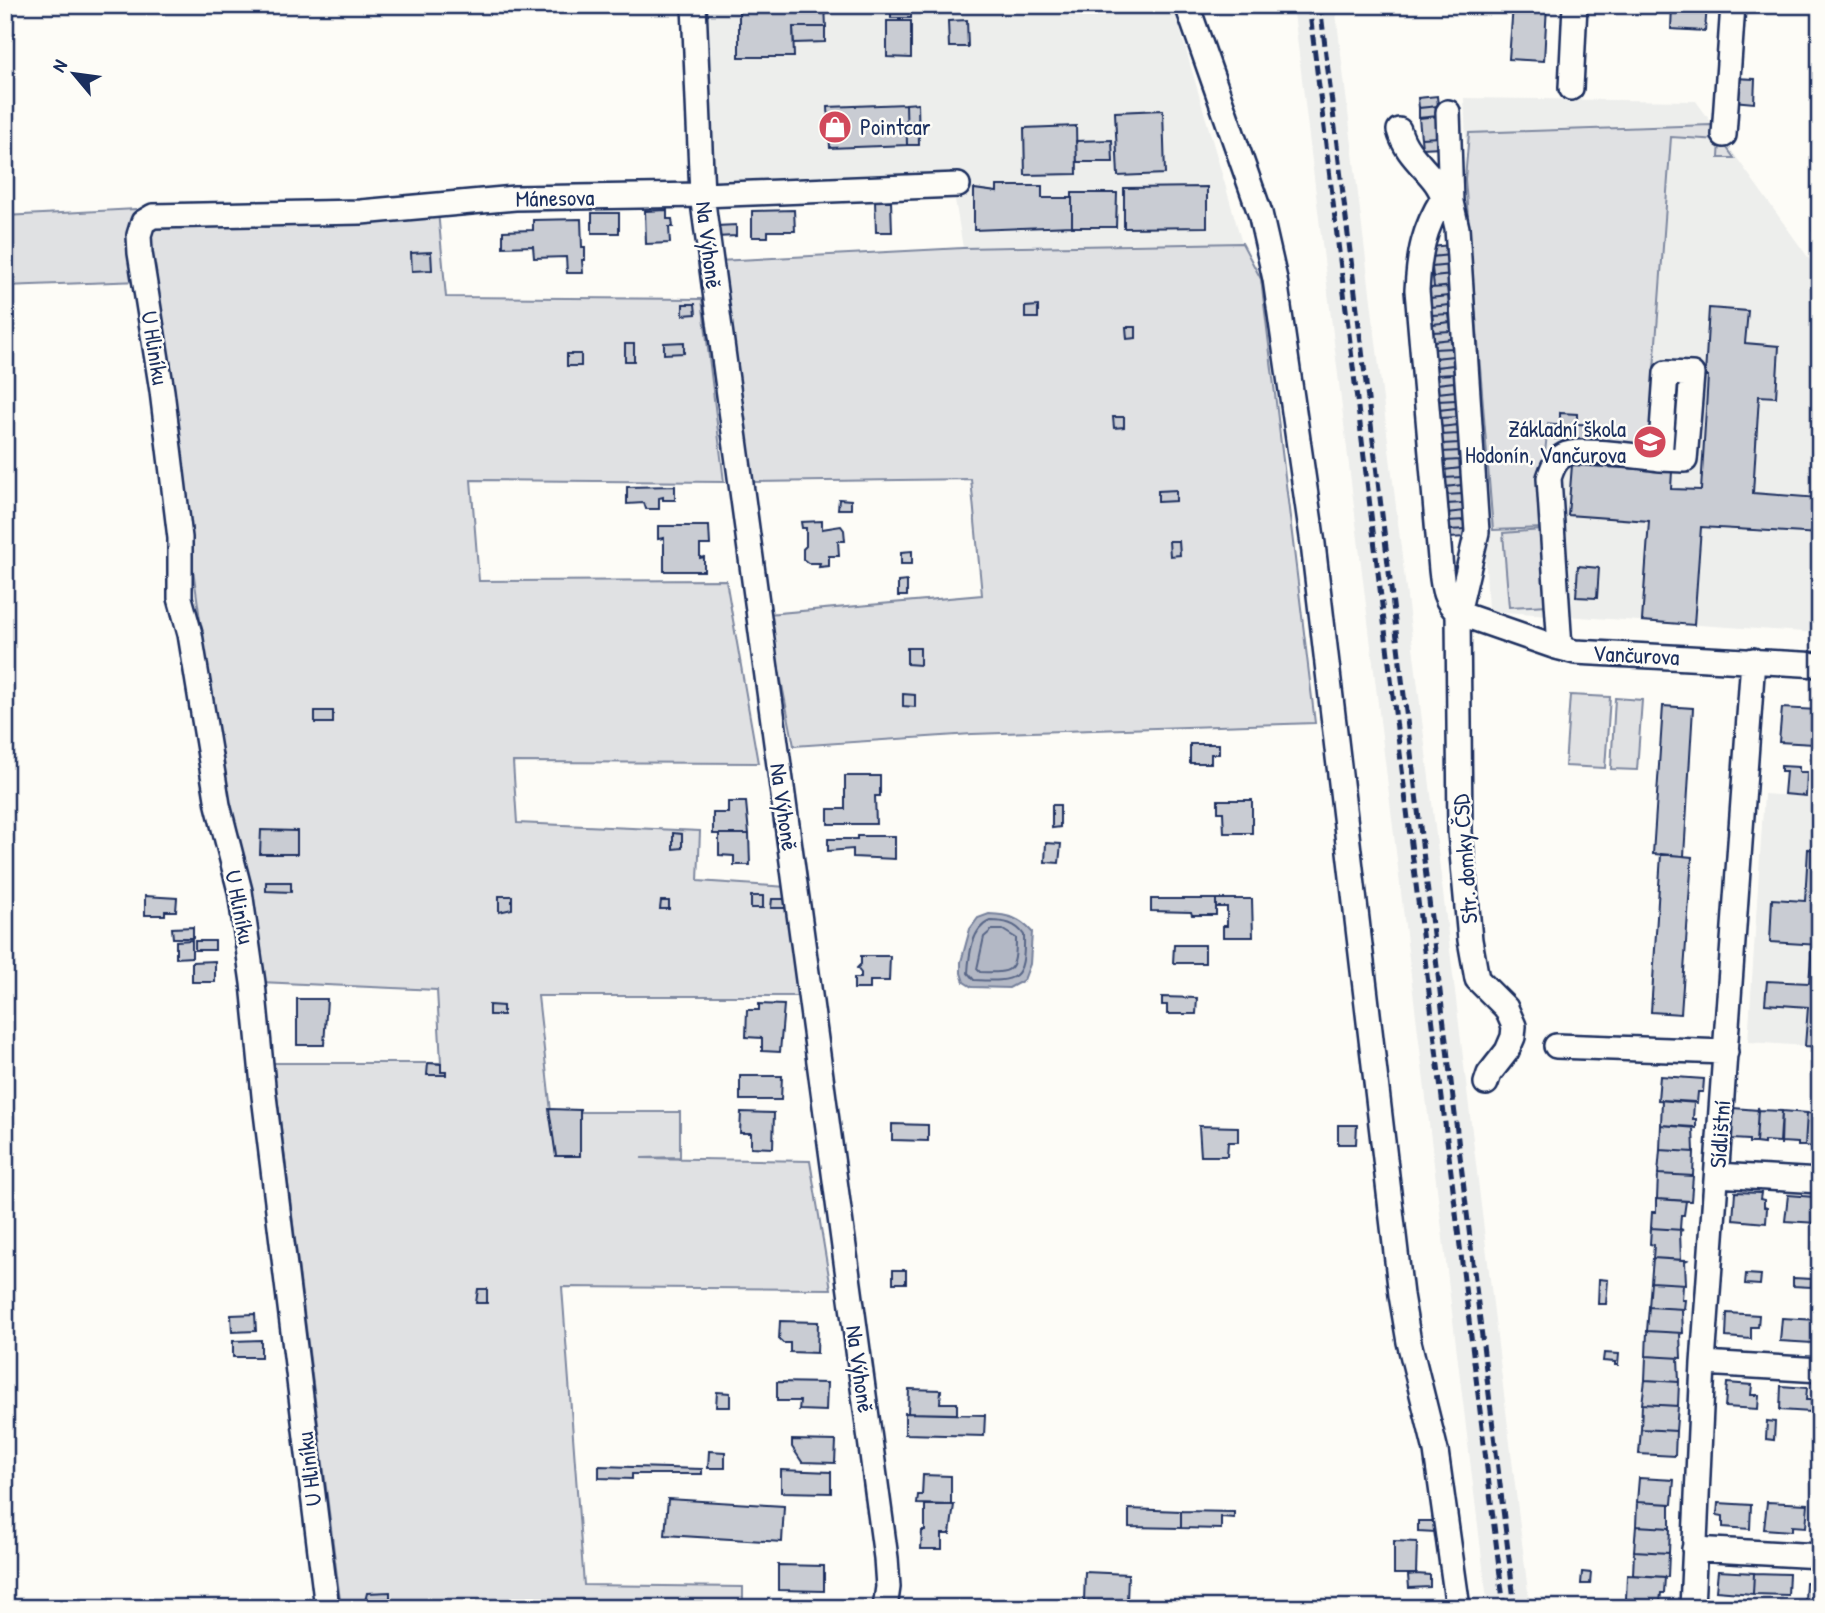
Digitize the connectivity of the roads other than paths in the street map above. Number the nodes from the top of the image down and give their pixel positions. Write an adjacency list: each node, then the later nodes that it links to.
1 (694, 5): 10 (street, Na Výhoně)
2 (1187, 5): 29 (street)
3 (1576, 5): 5 (street)
4 (1733, 5): 8 (street)
5 (1571, 88)
6 (1448, 112): 11 (street)
7 (1399, 130): 11 (street)
8 (1724, 135)
9 (958, 185): 10 (street, Mánesova)
10 (702, 195): 12 (street, Mánesova); 28 (street, Na Výhoně)
11 (1447, 200): 14 (street); 14 (street)
12 (153, 216): 27 (street, U Hliníku)
13 (1660, 458): 15 (street)
14 (1458, 613): 15 (street, Vančurova); 20 (street, Str. domky ČSD)
15 (1560, 648): 16 (street, Vančurova)
16 (1753, 660): 17 (street, Vančurova); 19 (street, Sídlištní)
17 (1820, 664)
18 (1556, 1046): 19 (street)
19 (1726, 1052): 21 (street, Sídlištní)
20 (1486, 1083)
21 (1717, 1175): 22 (street); 23 (street, Sídlištní)
22 (1820, 1181)
23 (1703, 1363): 24 (street); 25 (street, Sídlištní)
24 (1820, 1370)
25 (1694, 1549): 26 (street); 30 (street, Sídlištní)
26 (1820, 1556)
27 (327, 1608)
28 (885, 1608)
29 (1458, 1608)
30 (1692, 1608)

